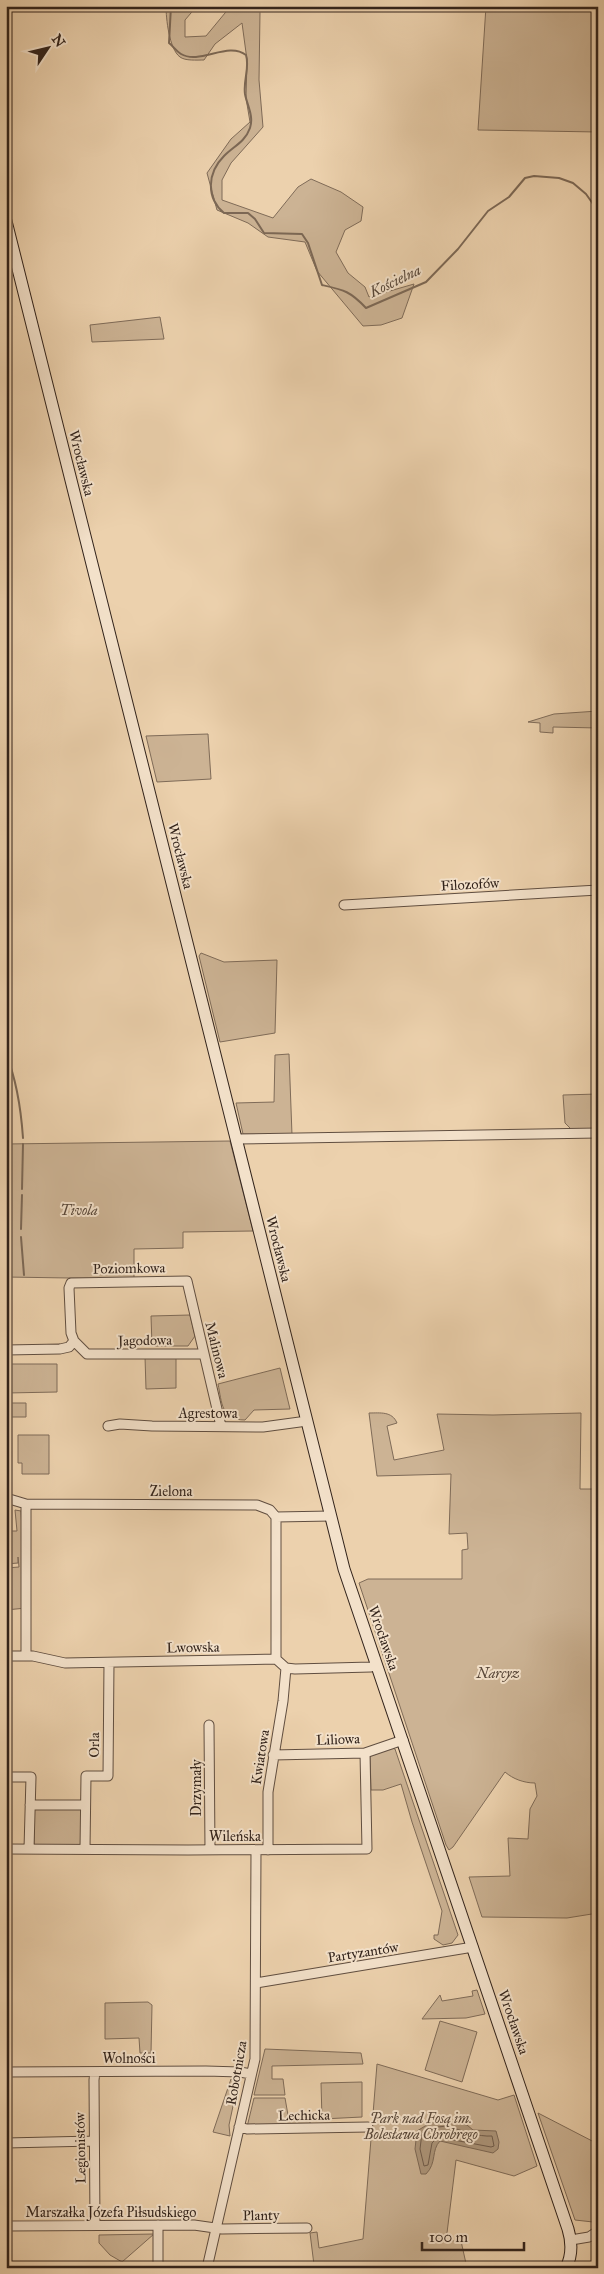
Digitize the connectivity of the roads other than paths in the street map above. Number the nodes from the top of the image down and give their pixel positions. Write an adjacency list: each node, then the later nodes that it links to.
1 (6, 221): 5 (street, Wrocławska)
2 (598, 890): 3 (street, Filozofów)
3 (344, 905)
4 (598, 1133): 5 (street)
5 (236, 1138): 10 (street, Wrocławska)
6 (187, 1281): 7 (street, Poziomkowa); 9 (street, Malinowa)
7 (74, 1341): 8 (street); 9 (street, Jagodowa)
8 (6, 1350)
9 (203, 1354): 12 (street, Malinowa)
10 (307, 1421): 12 (street, Agrestowa); 15 (street, Wrocławska)
11 (108, 1426): 12 (street, Agrestowa)
12 (221, 1426)
13 (6, 1498): 14 (street, Zielona)
14 (26, 1504): 16 (street, Zielona); 18 (street)
15 (331, 1516): 16 (street, Zielona); 21 (street, Wrocławska)
16 (276, 1517): 19 (street)
17 (6, 1656): 18 (street, Lwowska)
18 (26, 1656): 20 (street, Lwowska)
19 (276, 1659): 20 (street, Lwowska); 22 (street)
20 (109, 1663): 29 (street, Orla)
21 (376, 1664): 22 (street); 24 (street, Wrocławska)
22 (286, 1668): 26 (street, Kwiatowa)
23 (209, 1725): 33 (street, Drzymały)
24 (402, 1740): 25 (street, Liliowa); 36 (street, Wrocławska)
25 (365, 1753): 26 (street, Liliowa); 35 (street, Wileńska)
26 (273, 1755): 35 (street, Kwiatowa)
27 (6, 1777): 28 (street)
28 (30, 1805): 29 (street); 31 (street)
29 (85, 1805): 32 (street)
30 (6, 1849): 31 (street, Wileńska)
31 (29, 1849): 32 (street, Wileńska)
32 (85, 1849): 33 (street, Wileńska)
33 (210, 1850): 34 (street, Wileńska)
34 (256, 1850): 35 (street, Wileńska); 37 (street, Robotnicza)
35 (268, 1850)
36 (473, 1947): 37 (street, Partyzantów); 51 (street, Wrocławska)
37 (256, 1983): 40 (street, Robotnicza)
38 (6, 2072): 39 (street, Wolności)
39 (96, 2072): 40 (street, Wolności); 43 (street, Legionistów)
40 (251, 2074): 41 (street, Robotnicza)
41 (239, 2127): 42 (street, Lechicka); 48 (street, Robotnicza)
42 (368, 2127)
43 (94, 2141): 44 (street); 46 (street, Legionistów)
44 (6, 2143)
45 (158, 2224): 46 (street, Marszałka Józefa Piłsudskiego); 48 (street, Marszałka Józefa Piłsudskiego); 52 (street)
46 (95, 2225): 47 (street, Marszałka Józefa Piłsudskiego)
47 (6, 2226)
48 (216, 2228): 49 (street, Planty); 53 (street, Robotnicza)
49 (307, 2228)
50 (598, 2230): 51 (street)
51 (571, 2240): 54 (street, Wrocławska)
52 (158, 2268)
53 (207, 2268)
54 (566, 2268)

